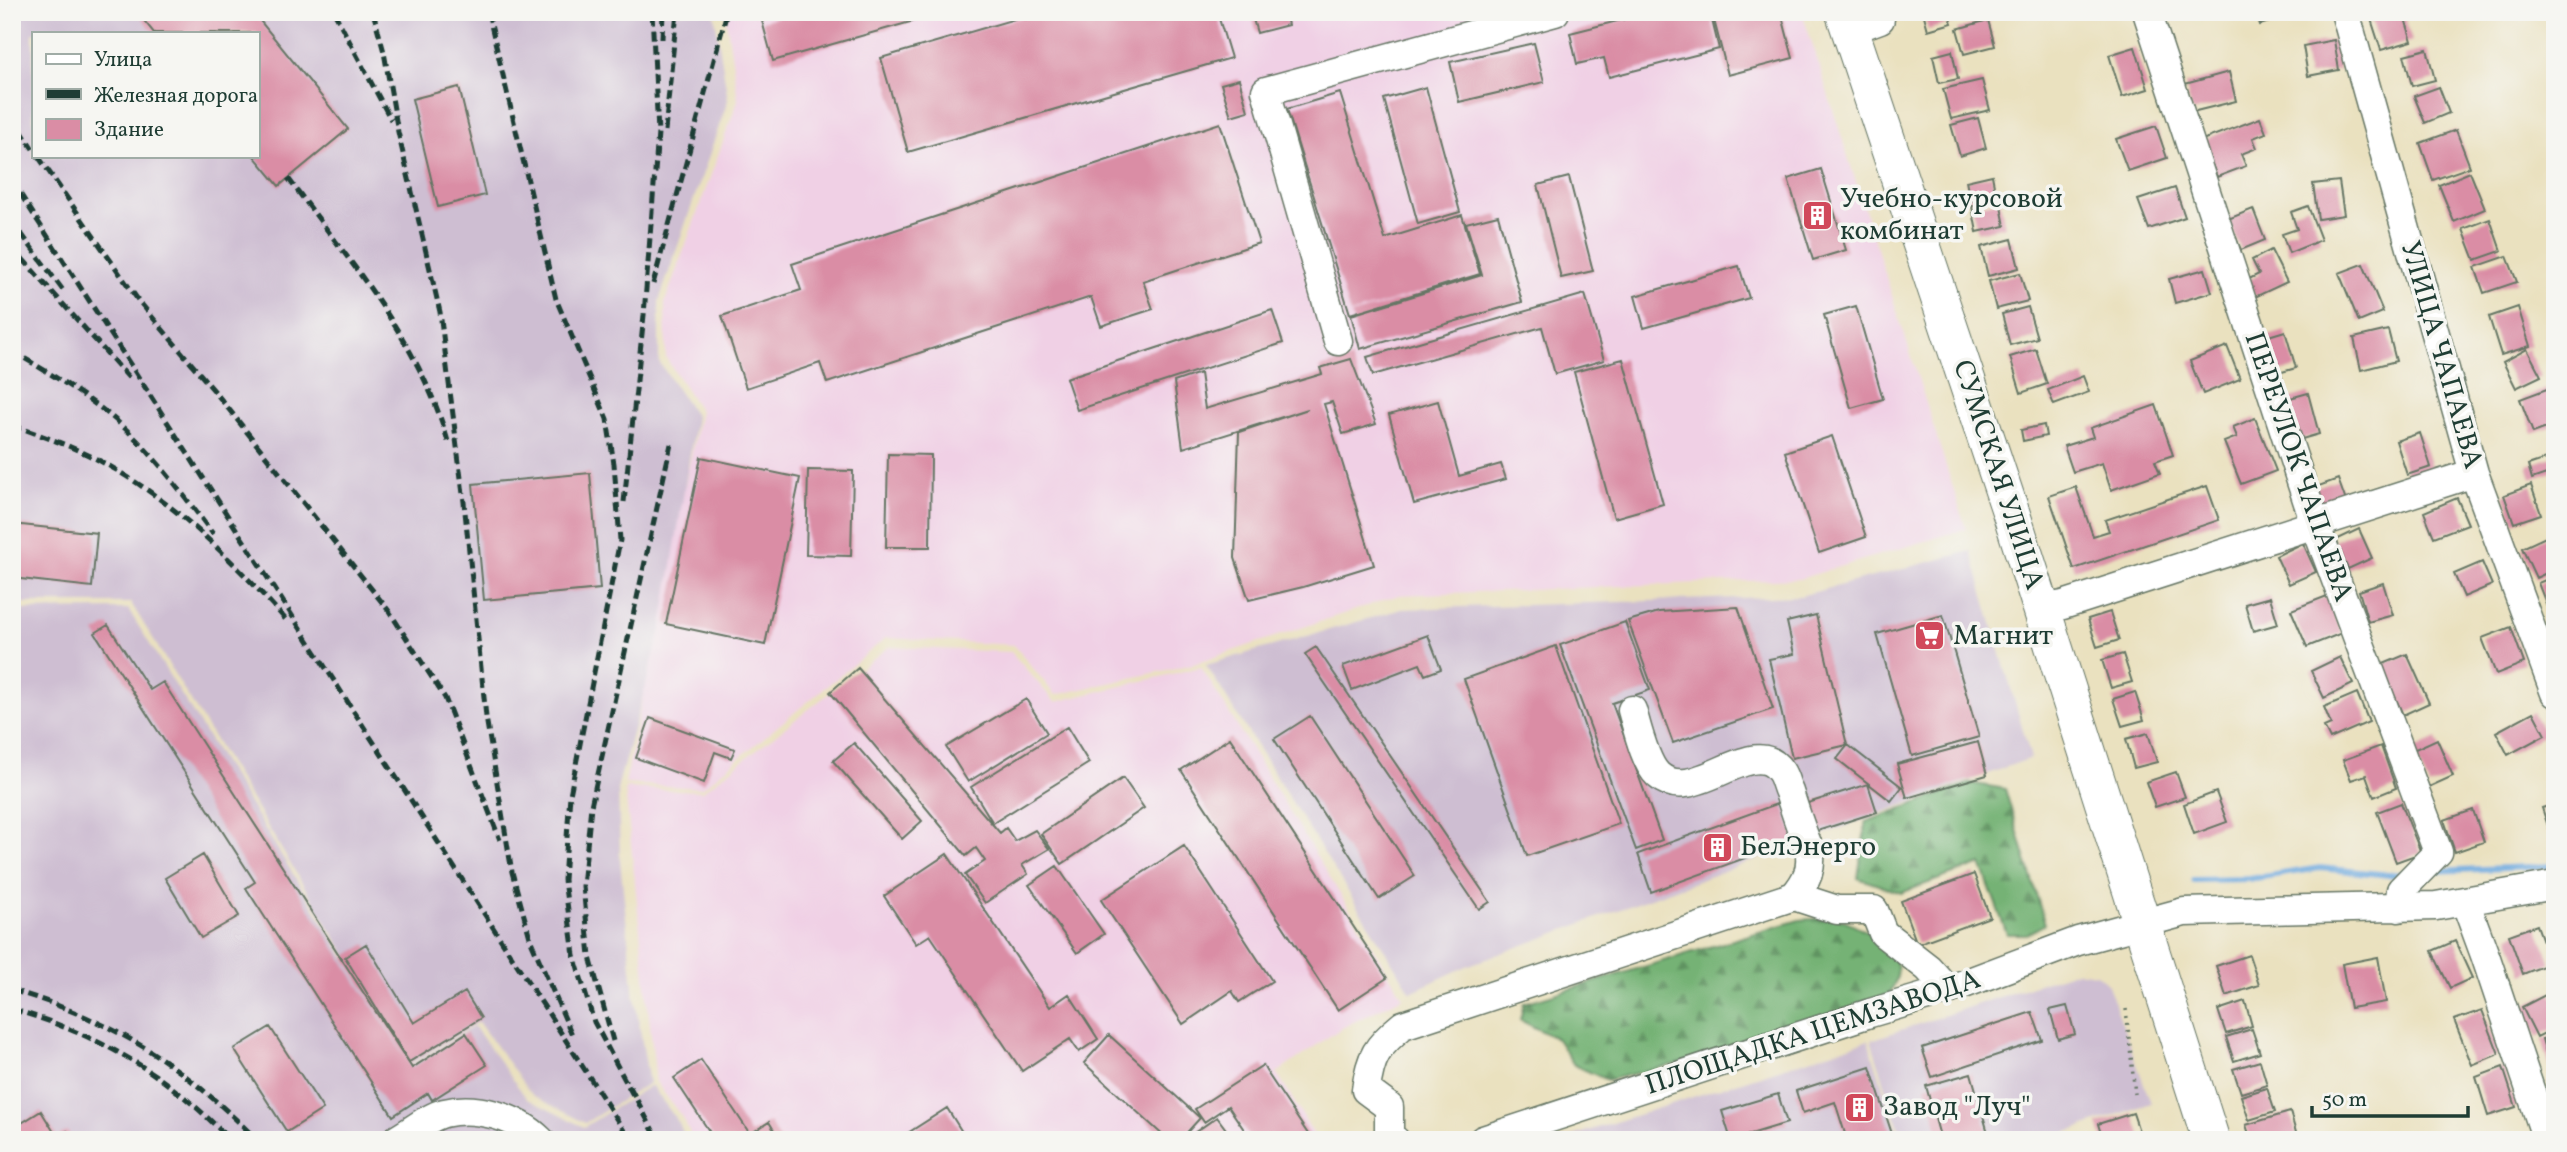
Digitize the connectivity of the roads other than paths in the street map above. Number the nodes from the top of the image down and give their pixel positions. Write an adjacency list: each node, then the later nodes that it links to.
1 (1555, 12): 5 (street)
2 (2147, 12): 7 (street, ПЕРЕУЛОК ЧАПАЕВА)
3 (2345, 12): 6 (street, УЛИЦА ЧАПАЕВА)
4 (1857, 18): 8 (main road, СУМСКАЯ УЛИЦА)
5 (1338, 341)
6 (2474, 473): 7 (street); 9 (street, УЛИЦА ЧАПАЕВА)
7 (2315, 524): 8 (street); 14 (street, ПЕРЕУЛОК ЧАПАЕВА)
8 (2042, 610): 15 (main road, СУМСКАЯ УЛИЦА)
9 (2555, 693)
10 (1632, 710): 12 (street)
11 (2555, 885): 13 (street, ПЛОЩАДКА ЦЕМЗАВОДА)
12 (1794, 896): 16 (street); 17 (street)
13 (2465, 901): 14 (street, ПЛОЩАДКА ЦЕМЗАВОДА); 24 (street)
14 (2399, 908): 15 (street, ПЛОЩАДКА ЦЕМЗАВОДА)
15 (2142, 923): 16 (street, ПЛОЩАДКА ЦЕМЗАВОДА); 23 (main road, СУМСКАЯ УЛИЦА)
16 (1948, 990): 22 (street, ПЛОЩАДКА ЦЕМЗАВОДА)
17 (1389, 1107): 20 (street); 21 (street)
18 (396, 1140): 19 (street)
19 (540, 1140)
20 (1383, 1140)
21 (1395, 1140)
22 (1483, 1140)
23 (2211, 1140)
24 (2547, 1140)

